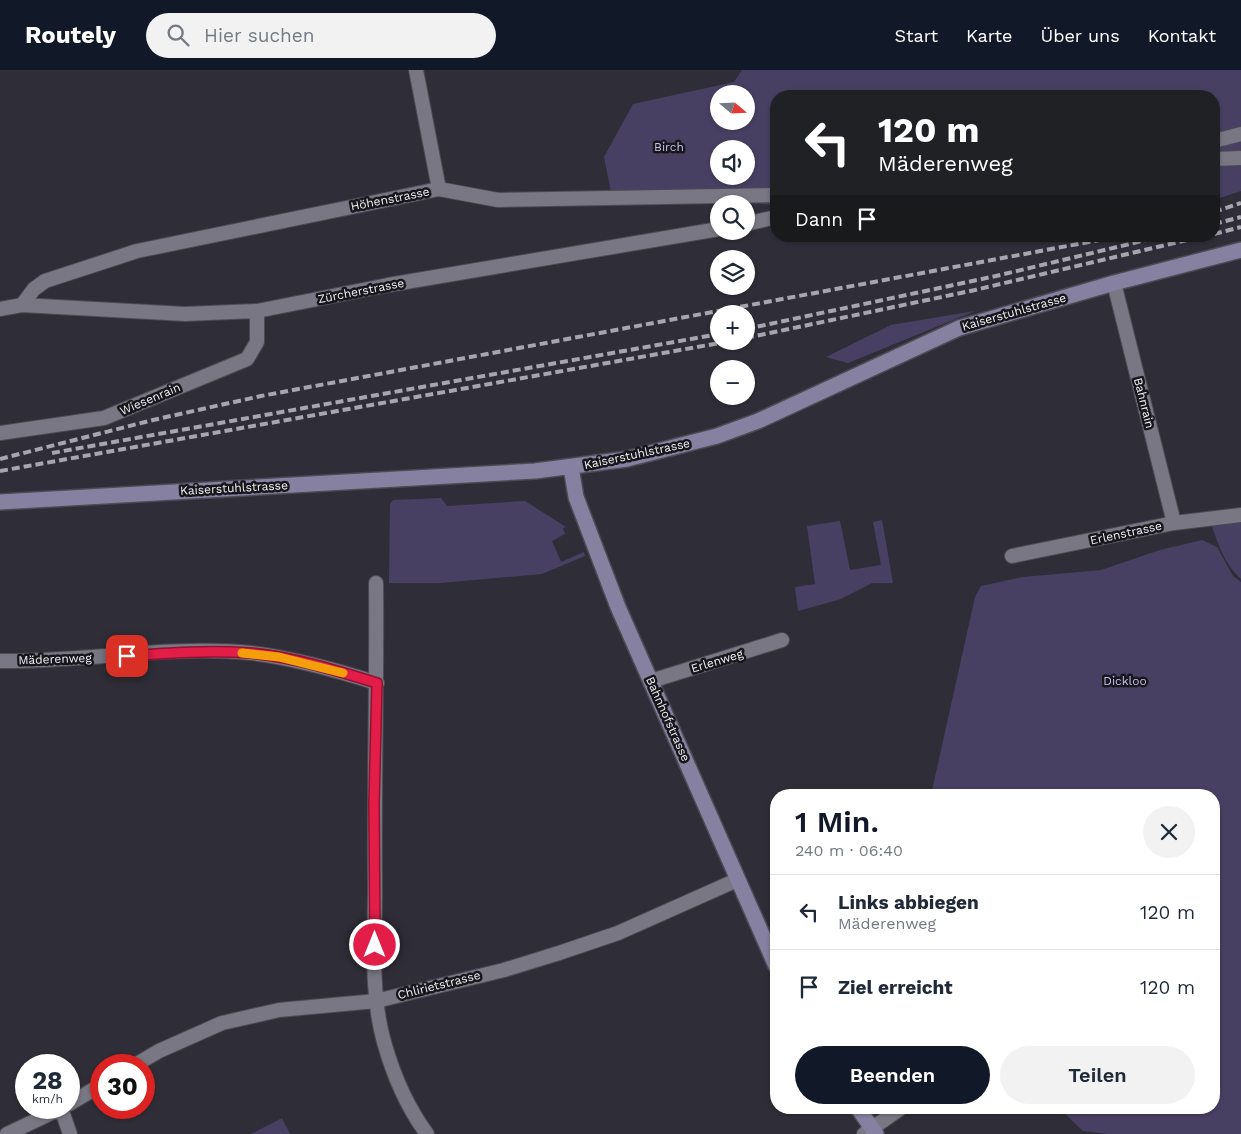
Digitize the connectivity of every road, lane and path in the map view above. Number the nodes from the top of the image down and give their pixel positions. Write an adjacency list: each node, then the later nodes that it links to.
1 (416, 70): 6 (street)
2 (1241, 134): 3 (street)
3 (1220, 139)
4 (1241, 158): 5 (street)
5 (1220, 159)
6 (439, 189): 7 (street, Höhenstrasse); 13 (street, Höhenstrasse)
7 (770, 195)
8 (770, 218): 9 (street)
9 (755, 222)
10 (710, 231): 15 (street, Zürcherstrasse)
11 (1241, 250): 12 (main road, Kaiserstuhlstrasse)
12 (1114, 283): 17 (main road, Kaiserstuhlstrasse); 20 (street, Bahnrain)
13 (22, 305): 14 (street, Zürcherstrasse); 15 (street, Zürcherstrasse)
14 (0, 309)
15 (257, 311): 16 (street, Wiesenrain)
16 (0, 433)
17 (571, 468): 18 (main road, Kaiserstuhlstrasse); 25 (main road, Bahnhofstrasse)
18 (0, 502)
19 (1241, 515): 20 (street, Erlenstrasse)
20 (1174, 523): 21 (street, Erlenstrasse)
21 (1012, 556)
22 (376, 583): 26 (street)
23 (782, 640): 25 (street, Erlenweg)
24 (0, 661): 26 (street, Mäderenweg)
25 (651, 681): 27 (main road, Bahnhofstrasse)
26 (377, 683): 29 (street)
27 (737, 880): 28 (main road, Bahnhofstrasse); 29 (street, Chlirietstrasse)
28 (770, 953)
29 (376, 1001): 30 (street, Chlirietstrasse); 38 (street)
30 (154, 1054)
31 (861, 1114): 35 (main road)
32 (893, 1114): 35 (street)
33 (38, 1119): 36 (street)
34 (65, 1119): 37 (street)
35 (870, 1132)
36 (7, 1134)
37 (70, 1134)
38 (427, 1134)

